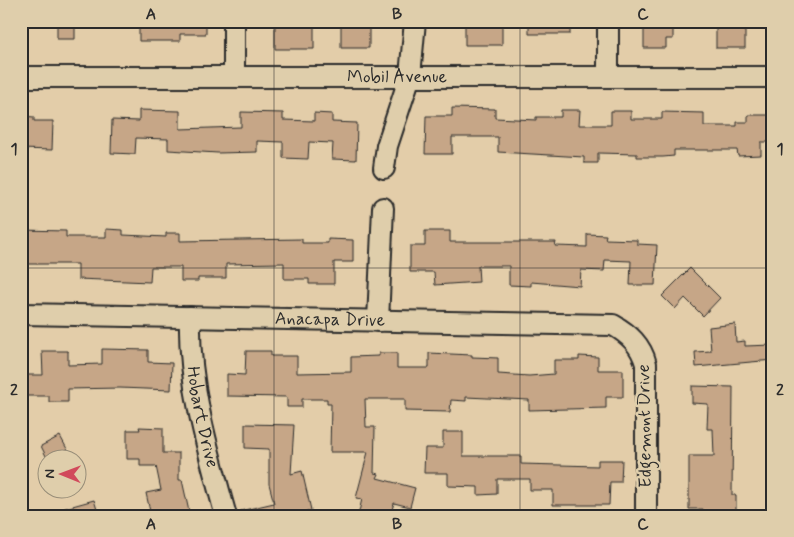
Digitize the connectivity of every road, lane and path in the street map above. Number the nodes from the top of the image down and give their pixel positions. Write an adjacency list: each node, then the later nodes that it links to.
1 (234, 21): 7 (street)
2 (415, 21): 4 (street)
3 (608, 21): 5 (street)
4 (410, 76): 5 (street, Mobil Avenue); 7 (street, Mobil Avenue); 9 (street)
5 (608, 76): 8 (street, Mobil Avenue)
6 (21, 77): 7 (street, Mobil Avenue)
7 (234, 77)
8 (773, 77)
9 (384, 168)
10 (383, 208): 13 (street)
11 (21, 314): 12 (street, Anacapa Drive)
12 (190, 317): 13 (street, Anacapa Drive); 15 (street, Hobart Drive)
13 (378, 322): 14 (street, Anacapa Drive)
14 (634, 340): 16 (street, Edgemont Drive)
15 (226, 516)
16 (646, 516)

